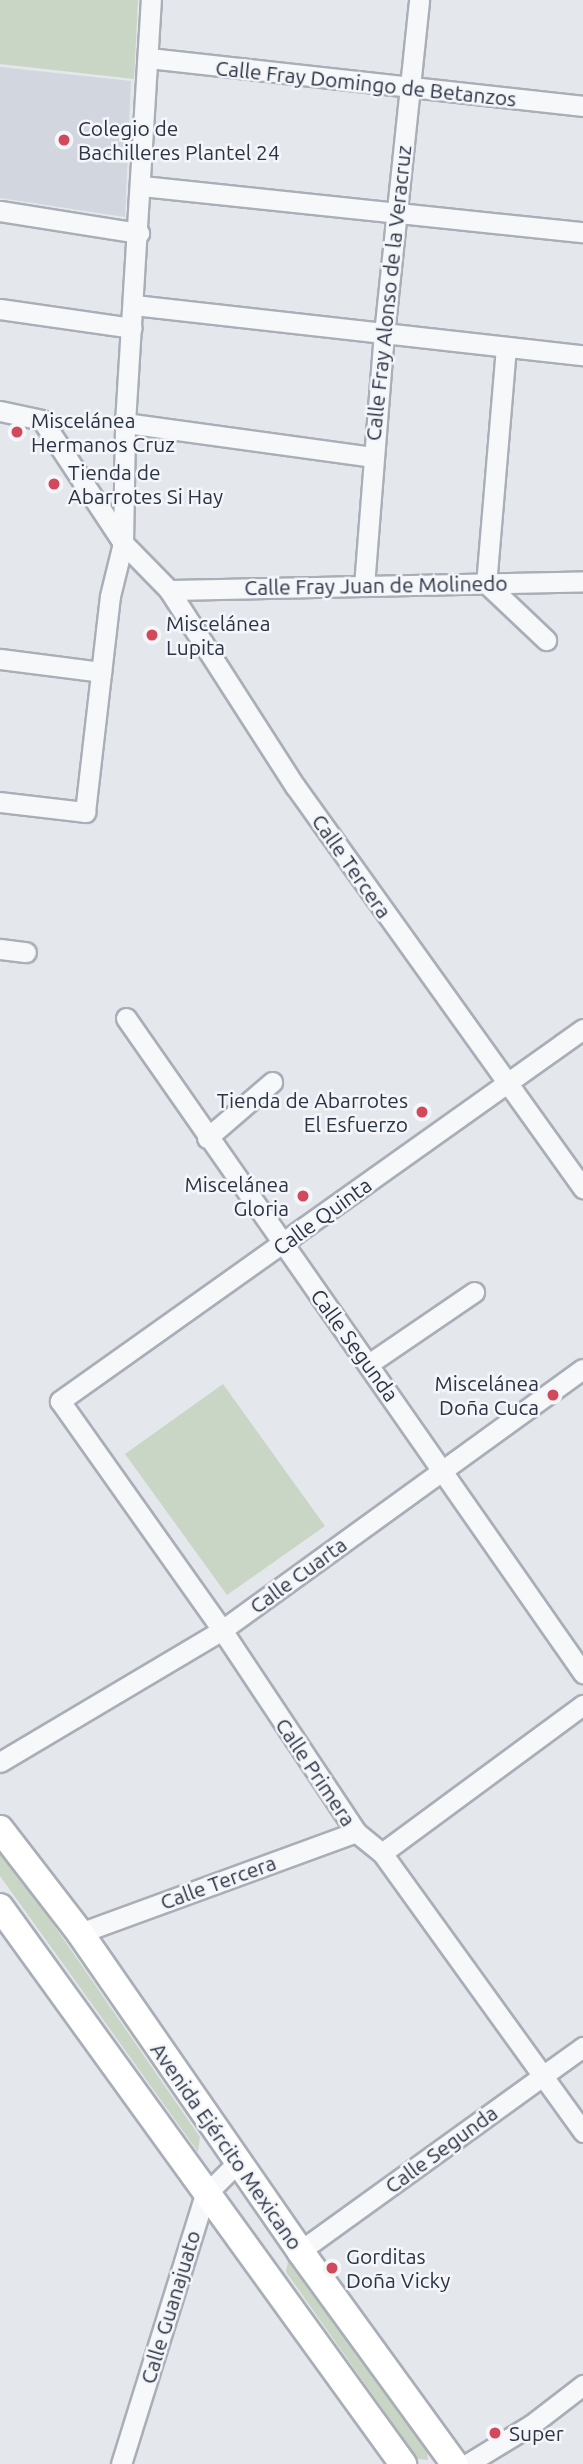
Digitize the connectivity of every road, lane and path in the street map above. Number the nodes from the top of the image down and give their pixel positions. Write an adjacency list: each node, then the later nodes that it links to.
1 (151, 0): 3 (street)
2 (419, 0): 4 (street, Calle Fray Alonso de la Veracruz)
3 (149, 58): 4 (street, Calle Fray Domingo de Betanzos); 6 (street)
4 (409, 89): 5 (street, Calle Fray Domingo de Betanzos); 8 (street, Calle Fray Alonso de la Veracruz)
5 (583, 106)
6 (142, 186): 8 (street); 10 (street)
7 (0, 211): 10 (street)
8 (396, 214): 9 (street); 14 (street, Calle Fray Alonso de la Veracruz)
9 (583, 232)
10 (139, 233): 11 (street)
11 (134, 305): 13 (street); 14 (street)
12 (0, 309): 13 (street)
13 (132, 328): 18 (street)
14 (384, 334): 15 (street); 19 (street, Calle Fray Alonso de la Veracruz)
15 (506, 347): 16 (street); 22 (street)
16 (583, 355)
17 (0, 411): 20 (street, Calle Tercera)
18 (125, 423): 19 (street); 20 (street)
19 (372, 457): 23 (street, Calle Fray Alonso de la Veracruz)
20 (123, 543): 24 (street, Calle Tercera); 27 (street)
21 (583, 581): 22 (street, Calle Fray Juan de Molinedo)
22 (486, 583): 23 (street, Calle Fray Juan de Molinedo); 25 (street)
23 (364, 586): 24 (street, Calle Fray Juan de Molinedo)
24 (169, 590): 34 (street, Calle Tercera)
25 (546, 640)
26 (0, 659): 27 (street)
27 (101, 672): 28 (street)
28 (0, 802)
29 (0, 949): 30 (street)
30 (26, 952)
31 (127, 1018): 35 (street, Calle Segunda)
32 (583, 1029): 34 (street, Calle Quinta)
33 (272, 1082): 35 (street)
34 (505, 1082): 36 (street, Calle Tercera); 37 (street, Calle Quinta)
35 (208, 1138): 37 (street, Calle Segunda)
36 (583, 1189)
37 (282, 1246): 39 (street, Calle Segunda); 41 (street, Calle Quinta)
38 (474, 1293): 39 (street)
39 (370, 1363): 42 (street, Calle Segunda)
40 (583, 1369): 42 (street, Calle Cuarta)
41 (60, 1401): 43 (street, Calle Primera)
42 (445, 1470): 43 (street, Calle Cuarta); 44 (street, Calle Segunda)
43 (222, 1630): 46 (street, Calle Cuarta); 48 (street, Calle Primera)
44 (583, 1673)
45 (583, 1705): 49 (street)
46 (0, 1762)
47 (0, 1829): 51 (main road, Avenida Ejército Mexicano)
48 (356, 1832): 49 (street, Calle Primera); 51 (street, Calle Tercera)
49 (382, 1853): 53 (street, Calle Primera)
50 (0, 1907): 56 (main road)
51 (80, 1933): 55 (main road, Avenida Ejército Mexicano)
52 (583, 2047): 53 (street, Calle Segunda)
53 (544, 2074): 54 (street, Calle Primera); 57 (street, Calle Segunda)
54 (583, 2132)
55 (238, 2162): 56 (street, Calle Guanajuato); 57 (main road, Avenida Ejército Mexicano)
56 (205, 2195): 59 (street, Calle Guanajuato); 60 (main road)
57 (300, 2251): 61 (main road, Avenida Ejército Mexicano)
58 (583, 2385): 62 (street)
59 (121, 2464)
60 (403, 2464)
61 (455, 2464)
62 (467, 2464)

